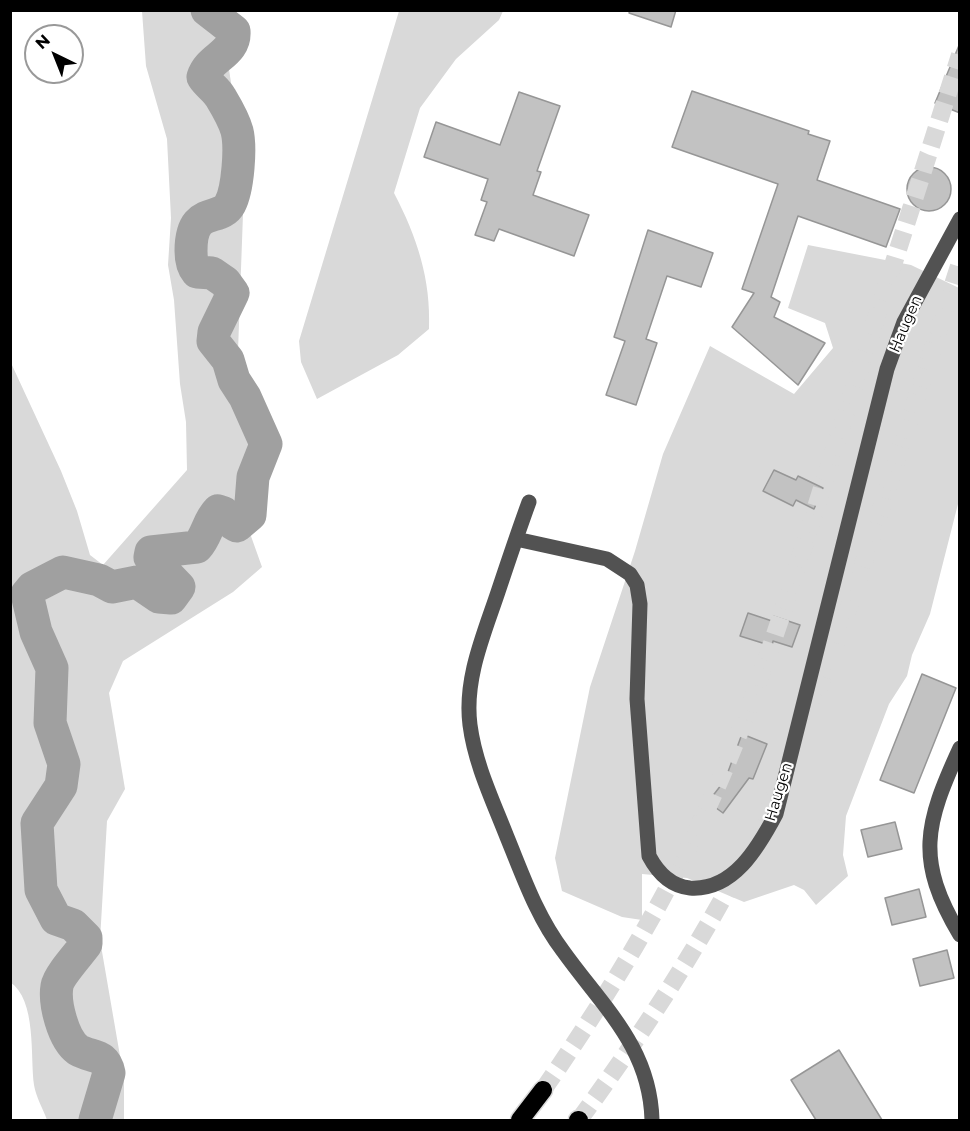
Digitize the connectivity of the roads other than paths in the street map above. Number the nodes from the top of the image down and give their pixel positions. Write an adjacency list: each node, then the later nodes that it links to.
1 (960, 219): 3 (street, Haugen)
2 (529, 502): 3 (street)
3 (516, 538): 8 (street)
4 (960, 748): 5 (street)
5 (960, 935)
6 (543, 1090): 7 (highway)
7 (520, 1120)
8 (652, 1120)

